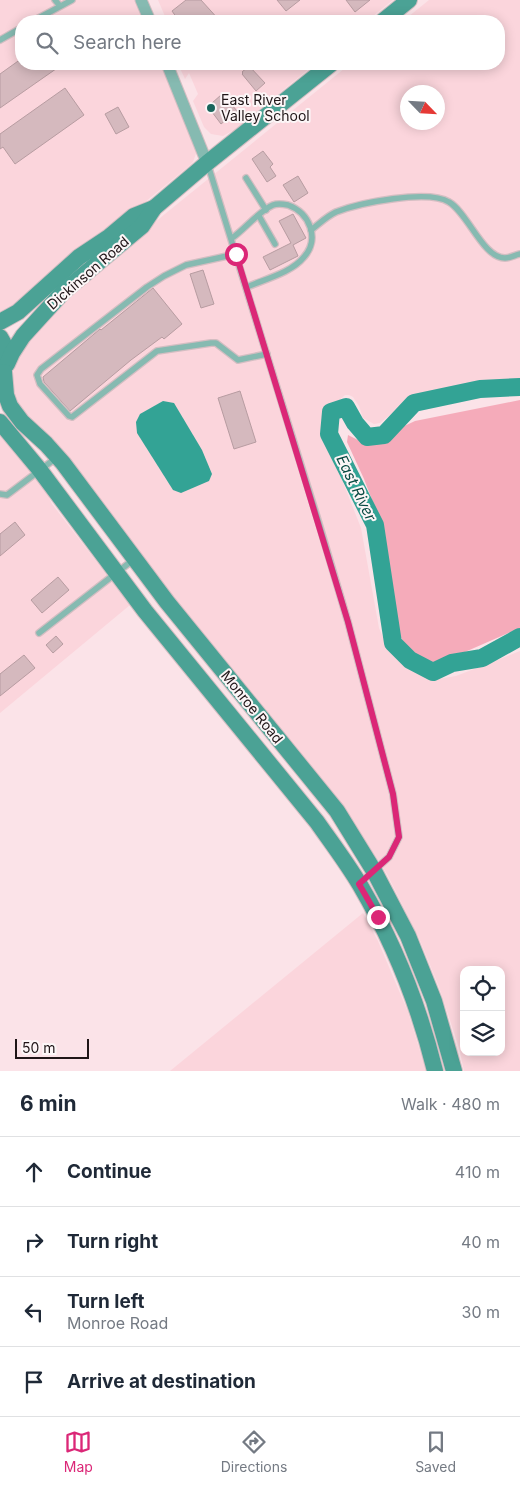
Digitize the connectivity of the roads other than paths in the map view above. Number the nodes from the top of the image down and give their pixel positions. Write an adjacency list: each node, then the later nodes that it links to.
1 (55, 0): 5 (lane)
2 (72, 0): 5 (lane)
3 (141, 0): 7 (street)
4 (409, 0): 8 (main road)
5 (60, 6): 6 (lane)
6 (44, 15)
7 (147, 15)
8 (390, 15)
9 (15, 31): 10 (lane)
10 (0, 40)
11 (169, 70): 13 (street)
12 (323, 70): 13 (main road, Dickinson Road)
13 (207, 163): 15 (main road, Dickinson Road); 19 (lane)
14 (246, 178): 16 (lane)
15 (154, 208): 24 (main road, Dickinson Road); 27 (main road, Dickinson Road)
16 (266, 210): 17 (lane); 18 (lane)
17 (259, 216): 19 (lane); 20 (lane)
18 (311, 230): 22 (lane); 23 (lane)
19 (232, 238): 21 (lane)
20 (275, 244)
21 (236, 254): 23 (lane); 26 (lane)
22 (520, 254)
23 (246, 286): 26 (lane)
24 (0, 322)
25 (0, 337): 27 (main road, Monroe Road)
26 (267, 354): 35 (lane)
27 (4, 372): 29 (main road, Monroe Road)
28 (0, 422): 30 (main road, Monroe Road)
29 (57, 457): 30 (lane); 32 (main road, Monroe Road)
30 (39, 469): 31 (lane); 33 (main road, Monroe Road)
31 (0, 494)
32 (134, 558): 33 (lane); 35 (main road, Monroe Road)
33 (117, 573): 34 (lane); 36 (main road, Monroe Road)
34 (40, 633)
35 (374, 871): 36 (lane); 38 (main road, Monroe Road)
36 (359, 884): 37 (main road, Monroe Road)
37 (435, 1071)
38 (454, 1071)

